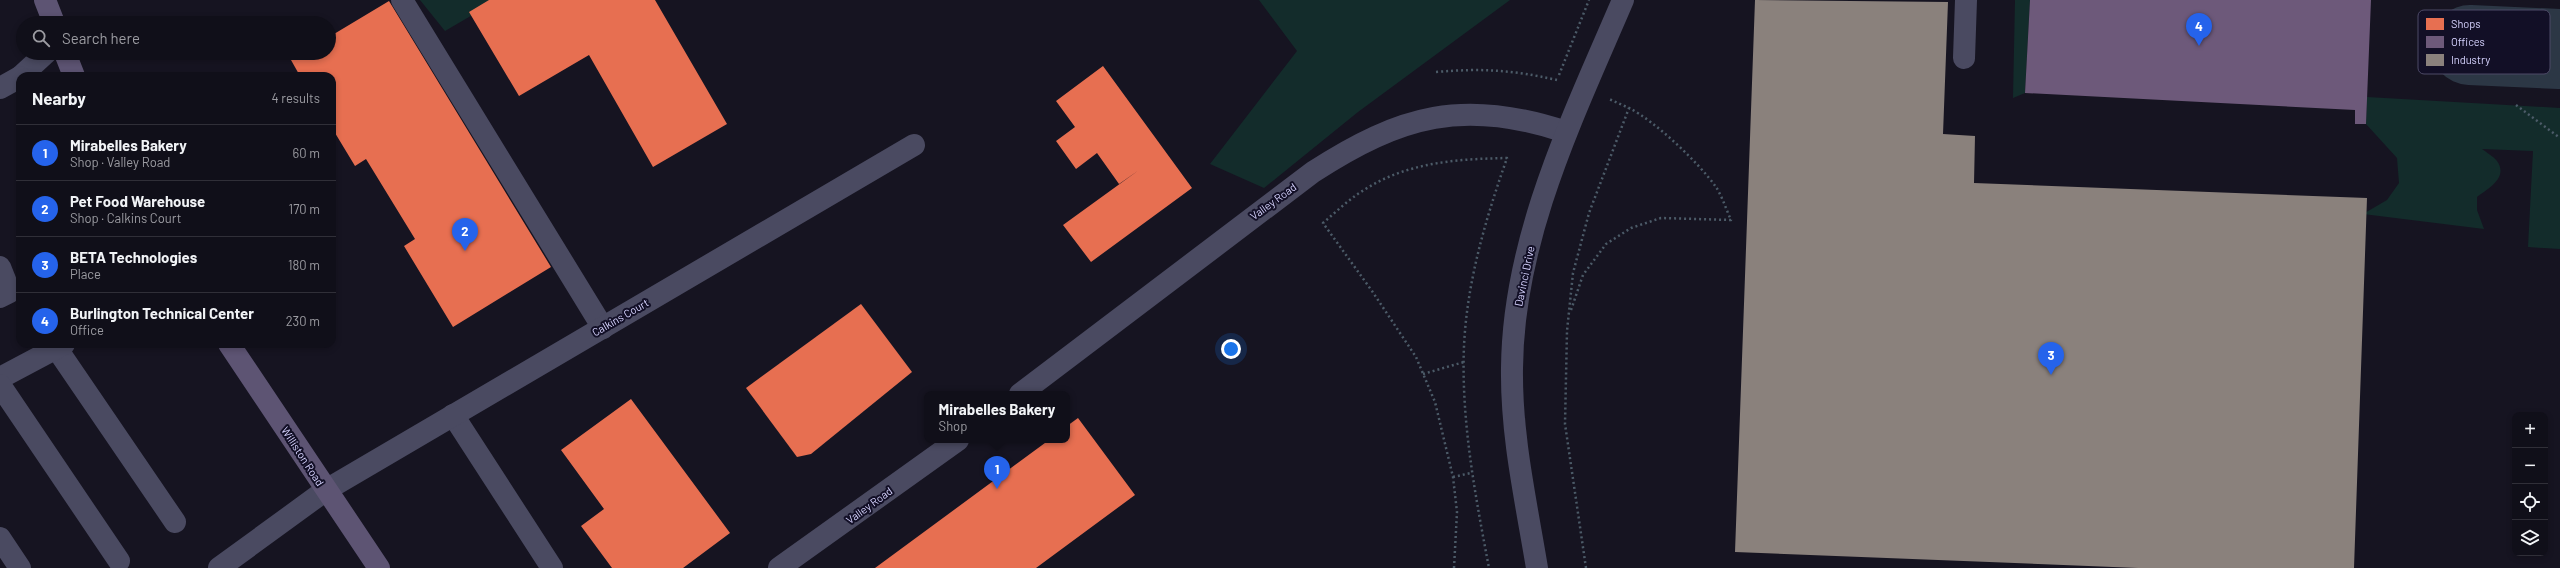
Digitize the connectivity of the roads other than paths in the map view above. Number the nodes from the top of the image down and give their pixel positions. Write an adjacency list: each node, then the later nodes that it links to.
1 (45, 0): 5 (main road)
2 (402, 0): 17 (street)
3 (1623, 0): 13 (street, Davinci Drive)
4 (1966, 0): 6 (street)
5 (51, 16)
6 (1964, 58)
7 (38, 60): 9 (street)
8 (68, 60): 10 (main road)
9 (25, 72)
10 (72, 72)
11 (16, 78): 12 (street)
12 (0, 88)
13 (1566, 132): 23 (street, Valley Road); 35 (street, Davinci Drive)
14 (914, 144): 17 (street, Calkins Court)
15 (0, 267): 16 (street)
16 (0, 297)
17 (603, 328): 24 (street, Calkins Court)
18 (56, 348): 21 (street)
19 (61, 348): 27 (street)
20 (232, 348): 26 (main road, Williston Road)
21 (0, 378)
22 (0, 385): 29 (street)
23 (1024, 391)
24 (453, 415): 26 (street, Calkins Court); 33 (street)
25 (954, 443): 34 (street, Valley Road)
26 (326, 490): 31 (street, Calkins Court); 32 (main road, Williston Road)
27 (175, 522)
28 (0, 538): 30 (street)
29 (119, 561)
30 (20, 568)
31 (219, 568)
32 (379, 568)
33 (552, 568)
34 (779, 568)
35 (1538, 568)

